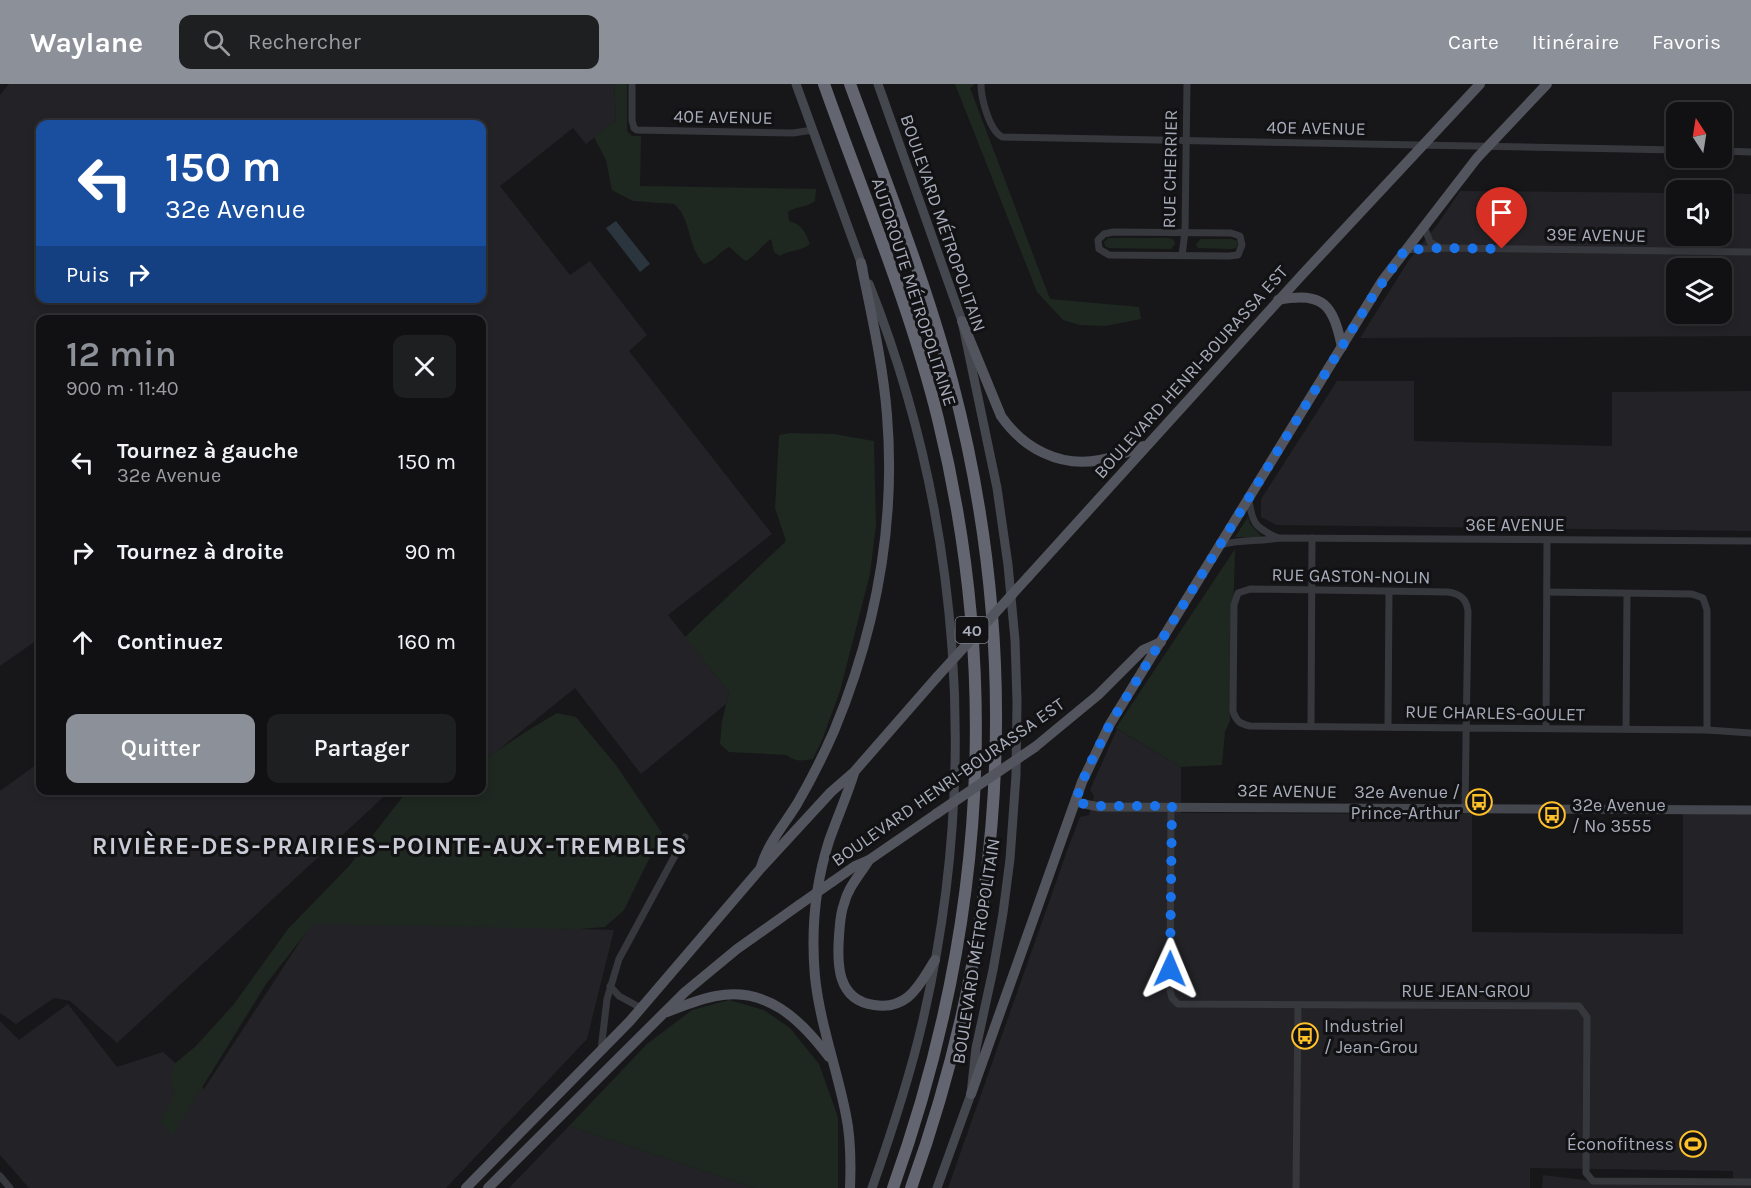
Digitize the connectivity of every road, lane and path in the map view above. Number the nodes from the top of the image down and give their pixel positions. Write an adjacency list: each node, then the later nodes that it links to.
1 (632, 84): 10 (street, 40E AVENUE)
2 (796, 84): 10 (main road)
3 (824, 84): 71 (highway, AUTOROUTE MÉTROPOLITAINE / 40)
4 (850, 84): 72 (highway, AUTOROUTE MÉTROPOLITAINE / 40)
5 (878, 84): 25 (main road, BOULEVARD MÉTROPOLITAIN)
6 (981, 84): 11 (street, 40E AVENUE)
7 (1187, 84): 11 (street, RUE CHERRIER)
8 (1480, 84): 12 (main road, BOULEVARD HENRI-BOURASSA EST)
9 (1547, 84): 13 (main road, BOULEVARD HENRI-BOURASSA EST)
10 (813, 130): 23 (main road)
11 (1185, 140): 12 (street, 40E AVENUE); 18 (street, RUE CHERRIER)
12 (1424, 145): 13 (street, 40E AVENUE); 24 (main road, BOULEVARD HENRI-BOURASSA EST)
13 (1488, 146): 14 (street, 40E AVENUE); 17 (main road, BOULEVARD HENRI-BOURASSA EST)
14 (1666, 150)
15 (1732, 151): 16 (street)
16 (1751, 152)
17 (1424, 226): 19 (street); 20 (main road, BOULEVARD HENRI-BOURASSA EST)
18 (1185, 232): 22 (street, RUE CHERRIER); 22 (street); 22 (street)
19 (1441, 248): 20 (street, 39E AVENUE); 21 (street, 39E AVENUE)
20 (1405, 250): 26 (main road, BOULEVARD HENRI-BOURASSA EST)
21 (1751, 252)
22 (1182, 255)
23 (861, 263): 54 (main road); 55 (main road)
24 (1278, 300): 26 (main road); 27 (main road, BOULEVARD HENRI-BOURASSA EST)
25 (962, 321): 27 (main road); 63 (main road, BOULEVARD MÉTROPOLITAIN)
26 (1342, 347): 28 (main road, BOULEVARD HENRI-BOURASSA EST)
27 (1148, 445): 47 (main road, BOULEVARD HENRI-BOURASSA EST, bridge)
28 (1249, 500): 29 (street); 33 (main road, BOULEVARD HENRI-BOURASSA EST)
29 (1278, 538): 30 (street, 36E AVENUE); 33 (street, 36E AVENUE)
30 (1312, 538): 31 (street, 36E AVENUE); 34 (street)
31 (1547, 540): 32 (street, 36E AVENUE); 36 (street)
32 (1751, 541)
33 (1221, 545): 38 (main road, BOULEVARD HENRI-BOURASSA EST)
34 (1312, 591): 35 (street, RUE GASTON-NOLIN); 39 (street, RUE GASTON-NOLIN); 40 (street)
35 (1389, 591): 41 (street); 42 (street, RUE GASTON-NOLIN)
36 (1547, 592): 37 (street); 43 (street)
37 (1627, 594): 44 (street); 45 (street)
38 (1161, 641): 48 (main road); 53 (main road, BOULEVARD HENRI-BOURASSA EST, bridge)
39 (1239, 722): 40 (street, RUE CHARLES-GOULET)
40 (1311, 726): 41 (street, RUE CHARLES-GOULET)
41 (1388, 726): 42 (street, RUE CHARLES-GOULET)
42 (1465, 728): 43 (street, RUE CHARLES-GOULET); 50 (street)
43 (1546, 728): 44 (street, RUE CHARLES-GOULET)
44 (1626, 729): 45 (street, RUE CHARLES-GOULET)
45 (1707, 730): 46 (street, RUE CHARLES-GOULET)
46 (1751, 733)
47 (854, 772): 54 (main road, BOULEVARD HENRI-BOURASSA EST); 62 (main road)
48 (1075, 802): 49 (main road, 32E AVENUE); 63 (main road)
49 (1172, 806): 50 (main road, 32E AVENUE); 57 (street, RUE JEAN-GROU)
50 (1465, 809): 51 (main road, 32E AVENUE)
51 (1751, 810)
52 (685, 837): 56 (street)
53 (868, 860): 55 (main road); 59 (main road, BOULEVARD HENRI-BOURASSA EST, bridge)
54 (761, 868): 58 (main road, BOULEVARD HENRI-BOURASSA EST)
55 (935, 960): 70 (main road)
56 (610, 986): 58 (street); 61 (street)
57 (1298, 1006): 65 (street, RUE JEAN-GROU); 74 (street)
58 (641, 1008): 60 (main road); 61 (main road, BOULEVARD HENRI-BOURASSA EST)
59 (664, 1014): 60 (main road, BOULEVARD HENRI-BOURASSA EST); 62 (main road)
60 (642, 1033): 68 (main road, BOULEVARD HENRI-BOURASSA EST)
61 (601, 1051): 67 (main road, BOULEVARD HENRI-BOURASSA EST)
62 (832, 1061): 69 (main road)
63 (971, 1094): 73 (main road, BOULEVARD MÉTROPOLITAIN)
64 (0, 1176): 66 (street)
65 (1751, 1182)
66 (10, 1188)
67 (466, 1188)
68 (488, 1188)
69 (850, 1188)
70 (872, 1188)
71 (893, 1188)
72 (910, 1188)
73 (937, 1188)
74 (1296, 1188)

